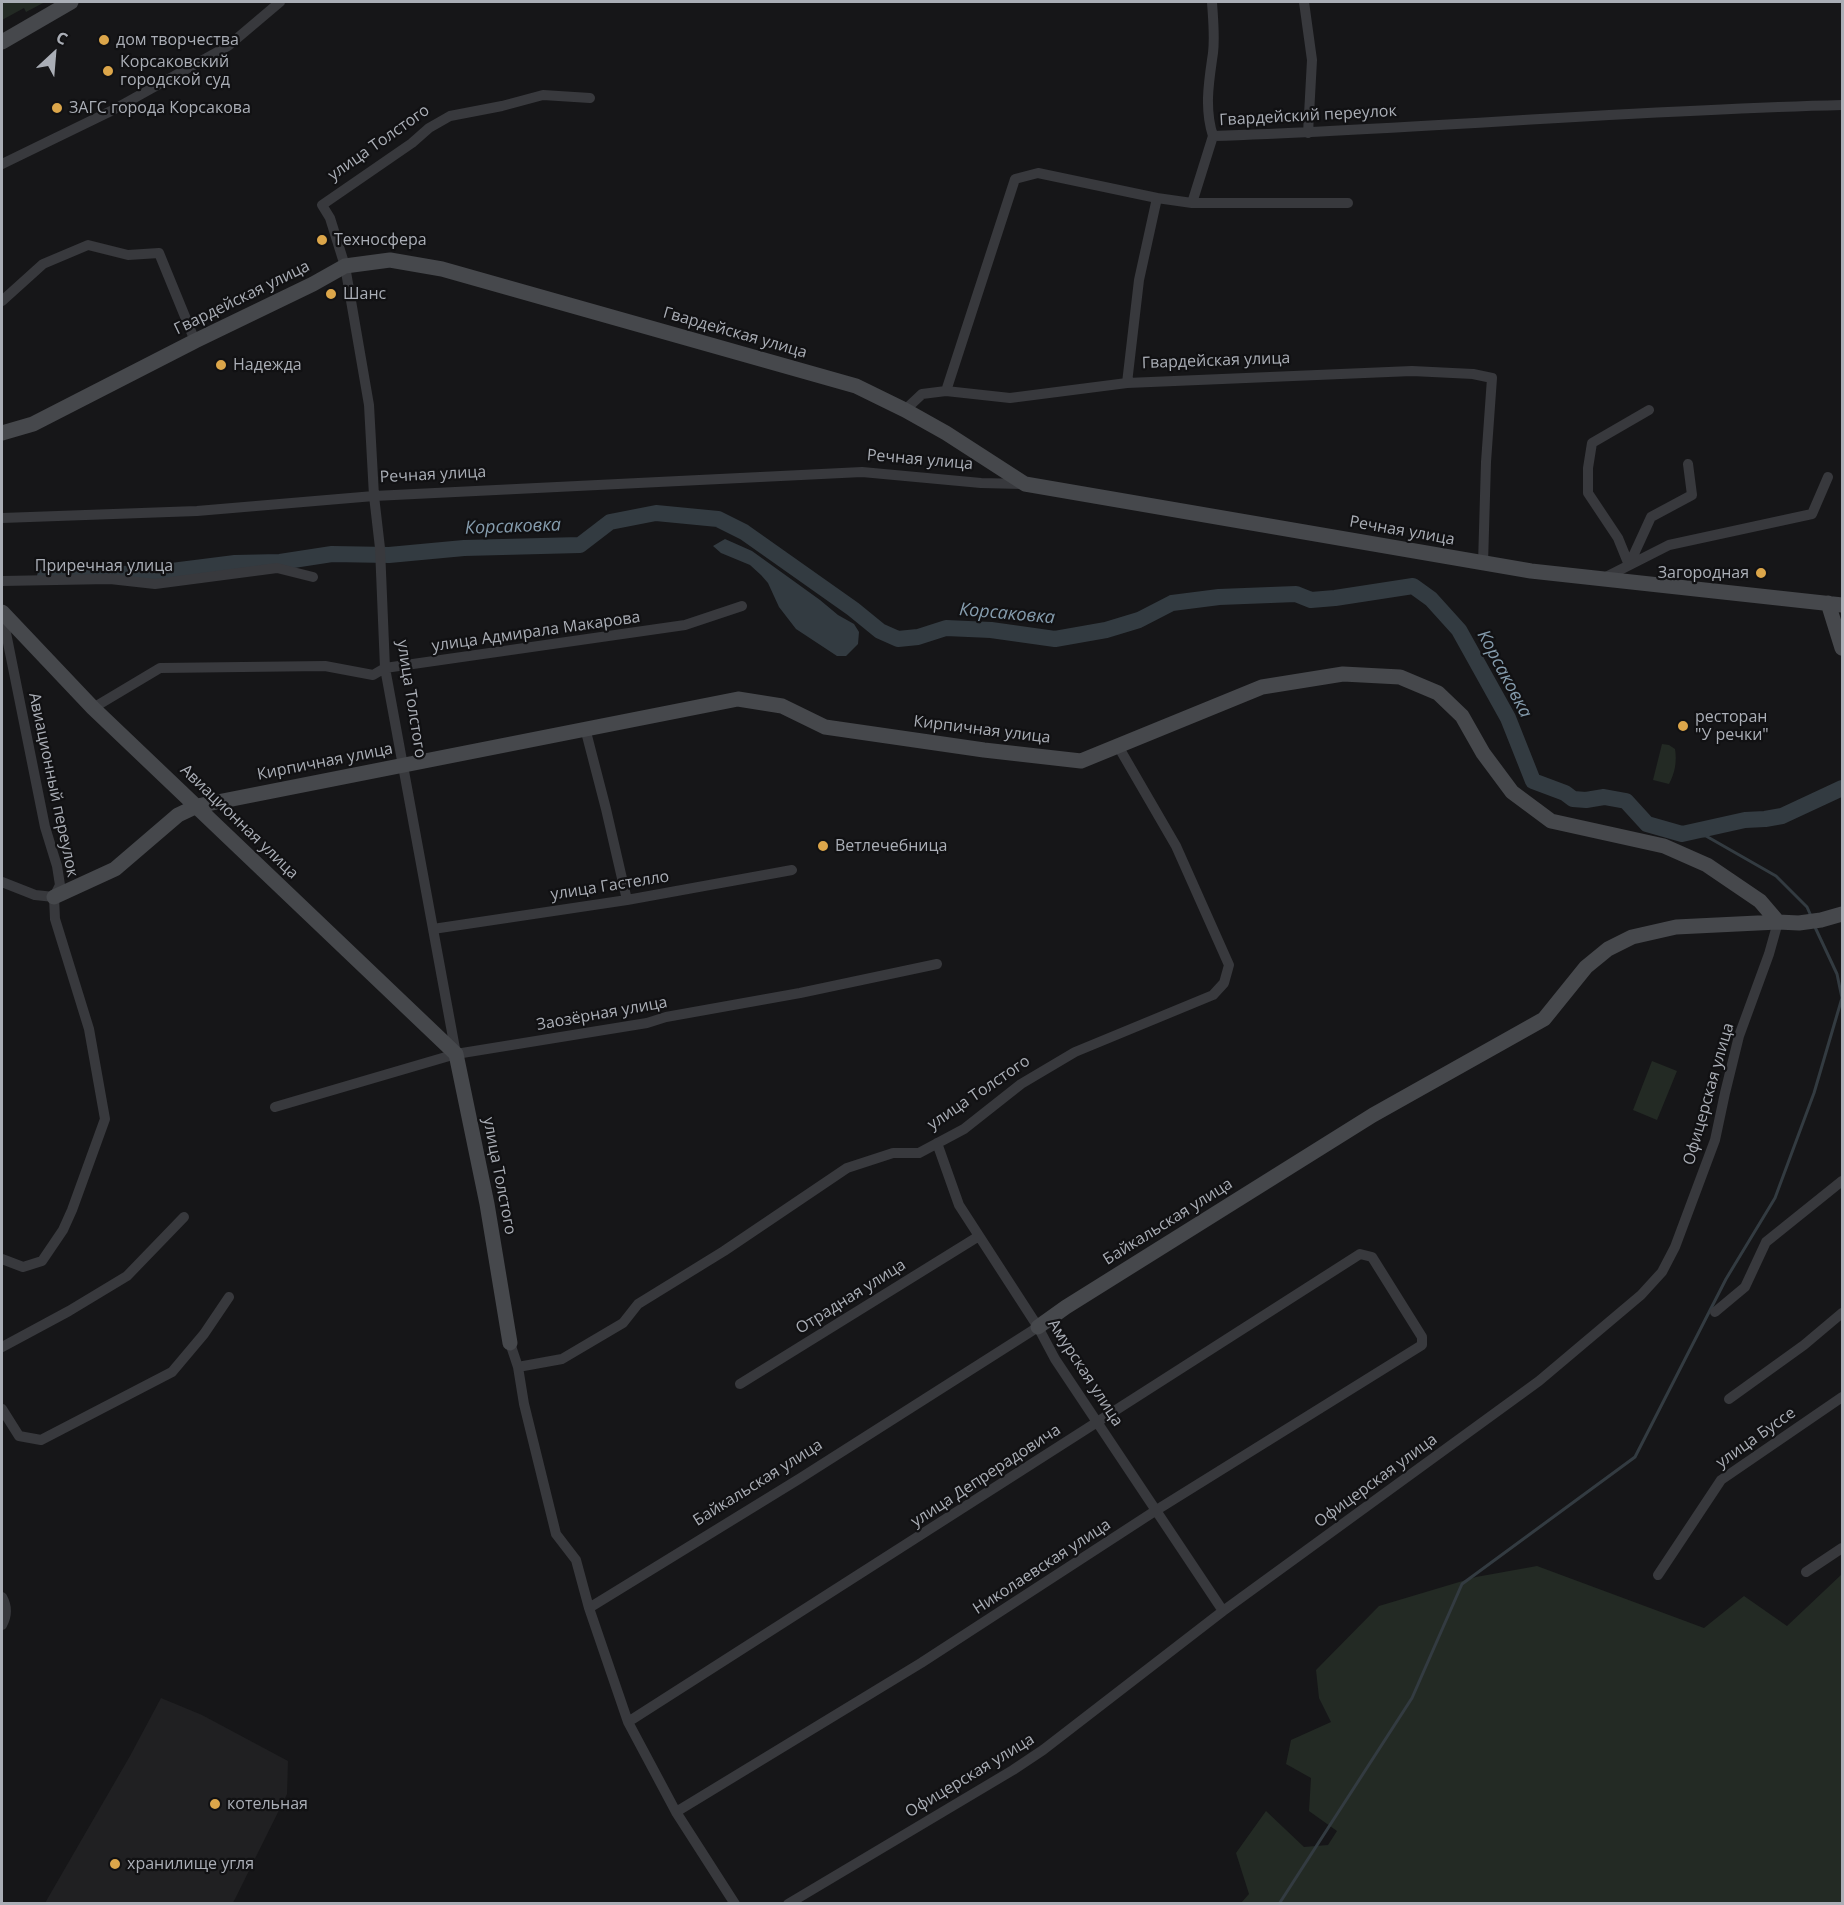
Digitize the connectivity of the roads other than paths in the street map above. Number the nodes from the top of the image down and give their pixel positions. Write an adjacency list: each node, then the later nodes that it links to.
1 (70, 2): 5 (street)
2 (280, 2): 10 (street)
3 (1212, 2): 9 (street)
4 (1304, 2): 8 (street)
5 (2, 42)
6 (590, 98): 14 (street, улица Толстого)
7 (1842, 105): 8 (street, Гвардейский переулок)
8 (1308, 132): 9 (street, Гвардейский переулок)
9 (1213, 135): 12 (street, Гвардейский переулок)
10 (2, 164)
11 (1157, 198): 12 (street); 17 (street); 18 (street)
12 (1192, 203): 13 (street)
13 (1348, 203)
14 (345, 266): 16 (street, Гвардейская улица); 19 (street, Гвардейская улица); 25 (street, улица Толстого)
15 (2, 301): 16 (street)
16 (195, 341): 21 (street, Гвардейская улица)
17 (1127, 383): 18 (street, Гвардейская улица); 27 (street, Гвардейская улица)
18 (946, 391): 19 (street, Гвардейская улица)
19 (905, 410): 24 (street)
20 (1649, 410): 28 (street)
21 (2, 433)
22 (1688, 464): 28 (street)
23 (1828, 477): 28 (street)
24 (1025, 484): 25 (street, Речная улица); 27 (street, Речная улица)
25 (374, 496): 26 (street, Речная улица); 36 (street, улица Толстого)
26 (2, 519)
27 (1483, 564): 30 (street, Речная улица)
28 (1629, 566): 30 (street)
29 (313, 577): 31 (street, Приречная улица)
30 (1602, 579): 32 (street, Речная улица)
31 (2, 581)
32 (1835, 604): 35 (street)
33 (742, 606): 36 (street, улица Адмирала Макарова)
34 (2, 612): 37 (street, Авиационная улица); 44 (street, Авиационный переулок)
35 (1842, 648)
36 (385, 668): 37 (street, улица Адмирала Макарова); 40 (street, улица Толстого)
37 (93, 708): 41 (street, Авиационная улица)
38 (585, 728): 39 (street, Кирпичная улица); 40 (street, Кирпичная улица); 45 (street)
39 (1118, 746): 47 (street, Кирпичная улица); 52 (street, улица Толстого)
40 (403, 765): 41 (street, Кирпичная улица); 48 (street, улица Толстого)
41 (197, 806): 44 (street, Кирпичная улица); 50 (street, Авиационная улица)
42 (792, 870): 45 (street, улица Гастелло)
43 (2, 882): 44 (street)
44 (54, 897): 56 (street, Авиационный переулок)
45 (627, 900): 48 (street, улица Гастелло)
46 (1840, 915): 47 (street)
47 (1778, 922): 60 (street, Байкальская улица); 76 (street, Офицерская улица)
48 (433, 929): 50 (street, улица Толстого)
49 (937, 964): 50 (street, Заозёрная улица)
50 (456, 1054): 51 (street, Заозёрная улица); 61 (street, улица Толстого)
51 (275, 1107)
52 (937, 1143): 55 (street, Амурская улица); 64 (street, улица Толстого)
53 (1842, 1181): 58 (street)
54 (184, 1217): 63 (street)
55 (979, 1236): 60 (street, Амурская улица); 65 (street, Отрадная улица)
56 (2, 1259)
57 (229, 1297): 68 (street)
58 (1715, 1312)
59 (1842, 1313): 67 (street)
60 (1038, 1327): 69 (street, Амурская улица); 75 (street, Байкальская улица)
61 (510, 1343): 64 (street, улица Толстого)
62 (1422, 1345): 69 (street, улица Депрерадовича); 70 (street, Николаевская улица)
63 (2, 1347)
64 (518, 1366): 75 (street)
65 (740, 1384)
66 (1842, 1397): 73 (street, улица Буссе)
67 (1729, 1399)
68 (2, 1409)
69 (1099, 1422): 70 (street, Амурская улица); 78 (street, улица Депрерадовича)
70 (1155, 1511): 76 (street, Амурская улица); 79 (street, Николаевская улица)
71 (1842, 1548): 72 (street)
72 (1806, 1572)
73 (1658, 1575)
74 (2, 1597): 77 (street)
75 (589, 1608): 78 (street)
76 (1223, 1611): 81 (street, Офицерская улица)
77 (2, 1625)
78 (628, 1722): 79 (street)
79 (676, 1812): 80 (street)
80 (735, 1904)
81 (789, 1904)

